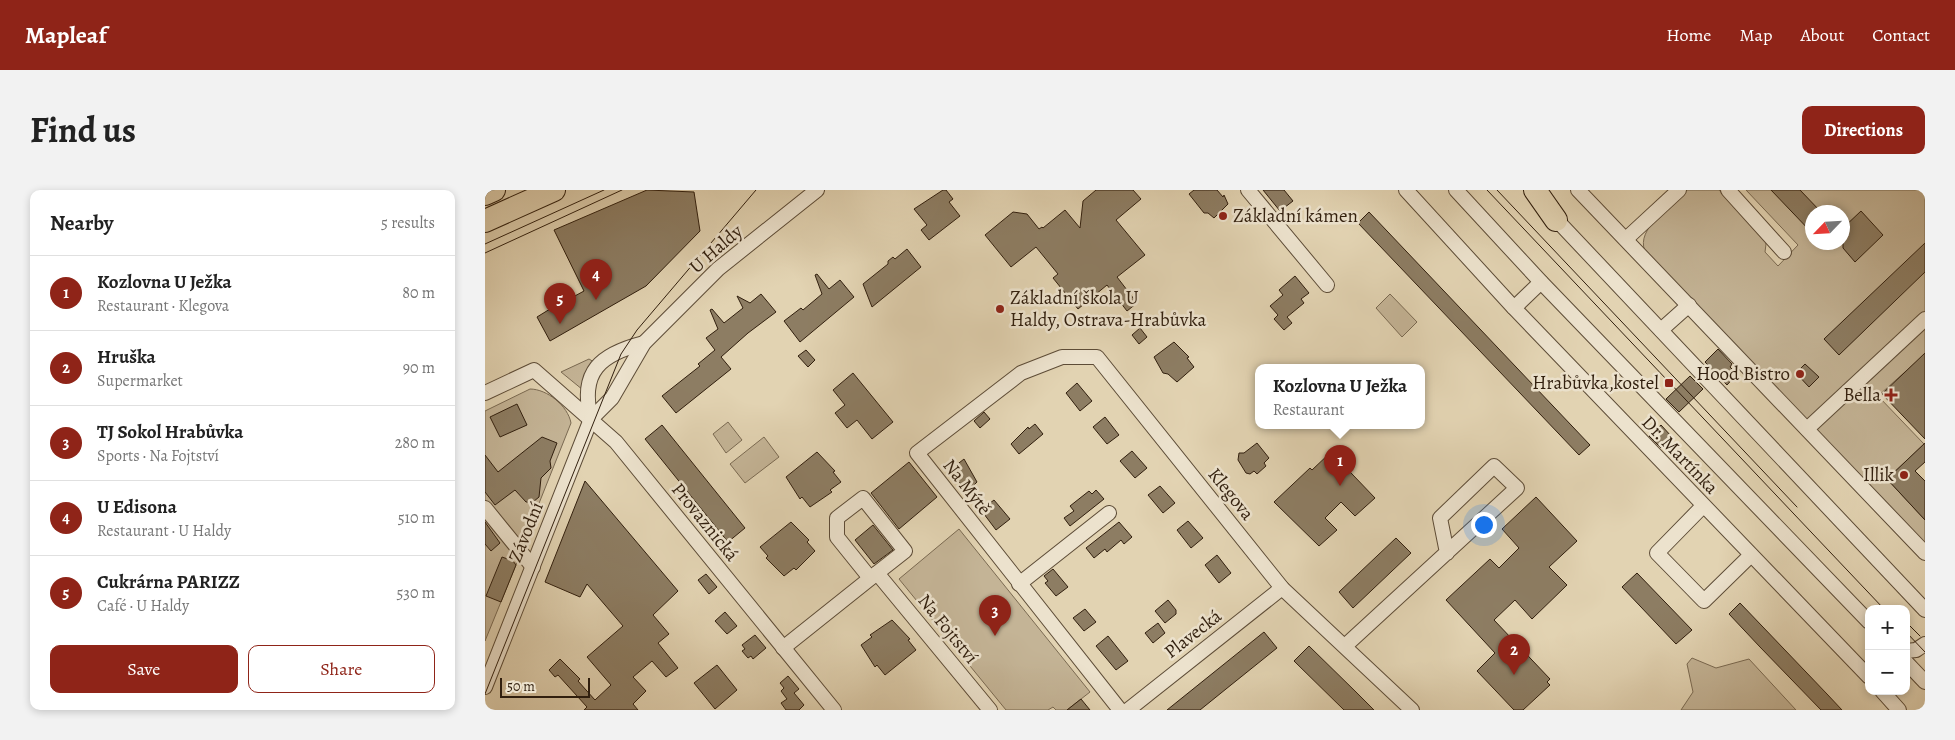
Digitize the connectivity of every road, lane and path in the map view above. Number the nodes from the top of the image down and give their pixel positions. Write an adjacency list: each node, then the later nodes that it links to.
1 (494, 190): 12 (highway)
2 (554, 190): 14 (highway)
3 (817, 190): 23 (street, U Haldy)
4 (1248, 190): 18 (street)
5 (1406, 190): 20 (street, Dr. Martínka)
6 (1456, 190): 17 (street, Dr. Martínka)
7 (1528, 190): 13 (street)
8 (1535, 190): 13 (highway)
9 (1578, 190): 15 (street)
10 (1679, 190): 15 (street)
11 (1728, 190): 16 (street)
12 (485, 194)
13 (1556, 220): 22 (street)
14 (485, 221)
15 (1626, 238): 19 (street)
16 (1784, 252)
17 (1541, 282): 20 (street); 39 (street, Dr. Martínka)
18 (1327, 285)
19 (1689, 305): 22 (street); 27 (street)
20 (1514, 308): 28 (street, Dr. Martínka)
21 (1925, 319): 27 (street)
22 (1661, 330): 38 (street)
23 (644, 343): 26 (street, U Haldy); 26 (street, U Haldy)
24 (1097, 357): 36 (street, Na Mýtě); 37 (street, Klegova)
25 (485, 393): 26 (street, Provaznická)
26 (591, 419): 34 (street, Závodní); 42 (street, Provaznická)
27 (1807, 429): 32 (street)
28 (1703, 506): 33 (street, Dr. Martínka); 33 (street)
29 (485, 508): 34 (street)
30 (1109, 513): 36 (street)
31 (1447, 553): 31 (street); 41 (street)
32 (1925, 553)
33 (1751, 555): 45 (street, Dr. Martínka)
34 (533, 567): 47 (street, Závodní)
35 (874, 576): 35 (street, Na Fojtství); 42 (street); 50 (street, Na Fojtství)
36 (1019, 584): 51 (street, Na Mýtě)
37 (1282, 588): 41 (street, Klegova); 52 (street, Plavecká)
38 (1924, 610)
39 (1865, 618)
40 (1925, 644): 43 (street)
41 (1345, 646): 53 (street, Klegova)
42 (783, 648): 49 (street, Provaznická)
43 (1910, 651)
44 (1910, 666): 46 (street)
45 (1865, 673)
46 (1925, 682)
47 (485, 687)
48 (1886, 695): 54 (street)
49 (834, 710)
50 (989, 710)
51 (1120, 710)
52 (1128, 710)
53 (1412, 710)
54 (1899, 710)

